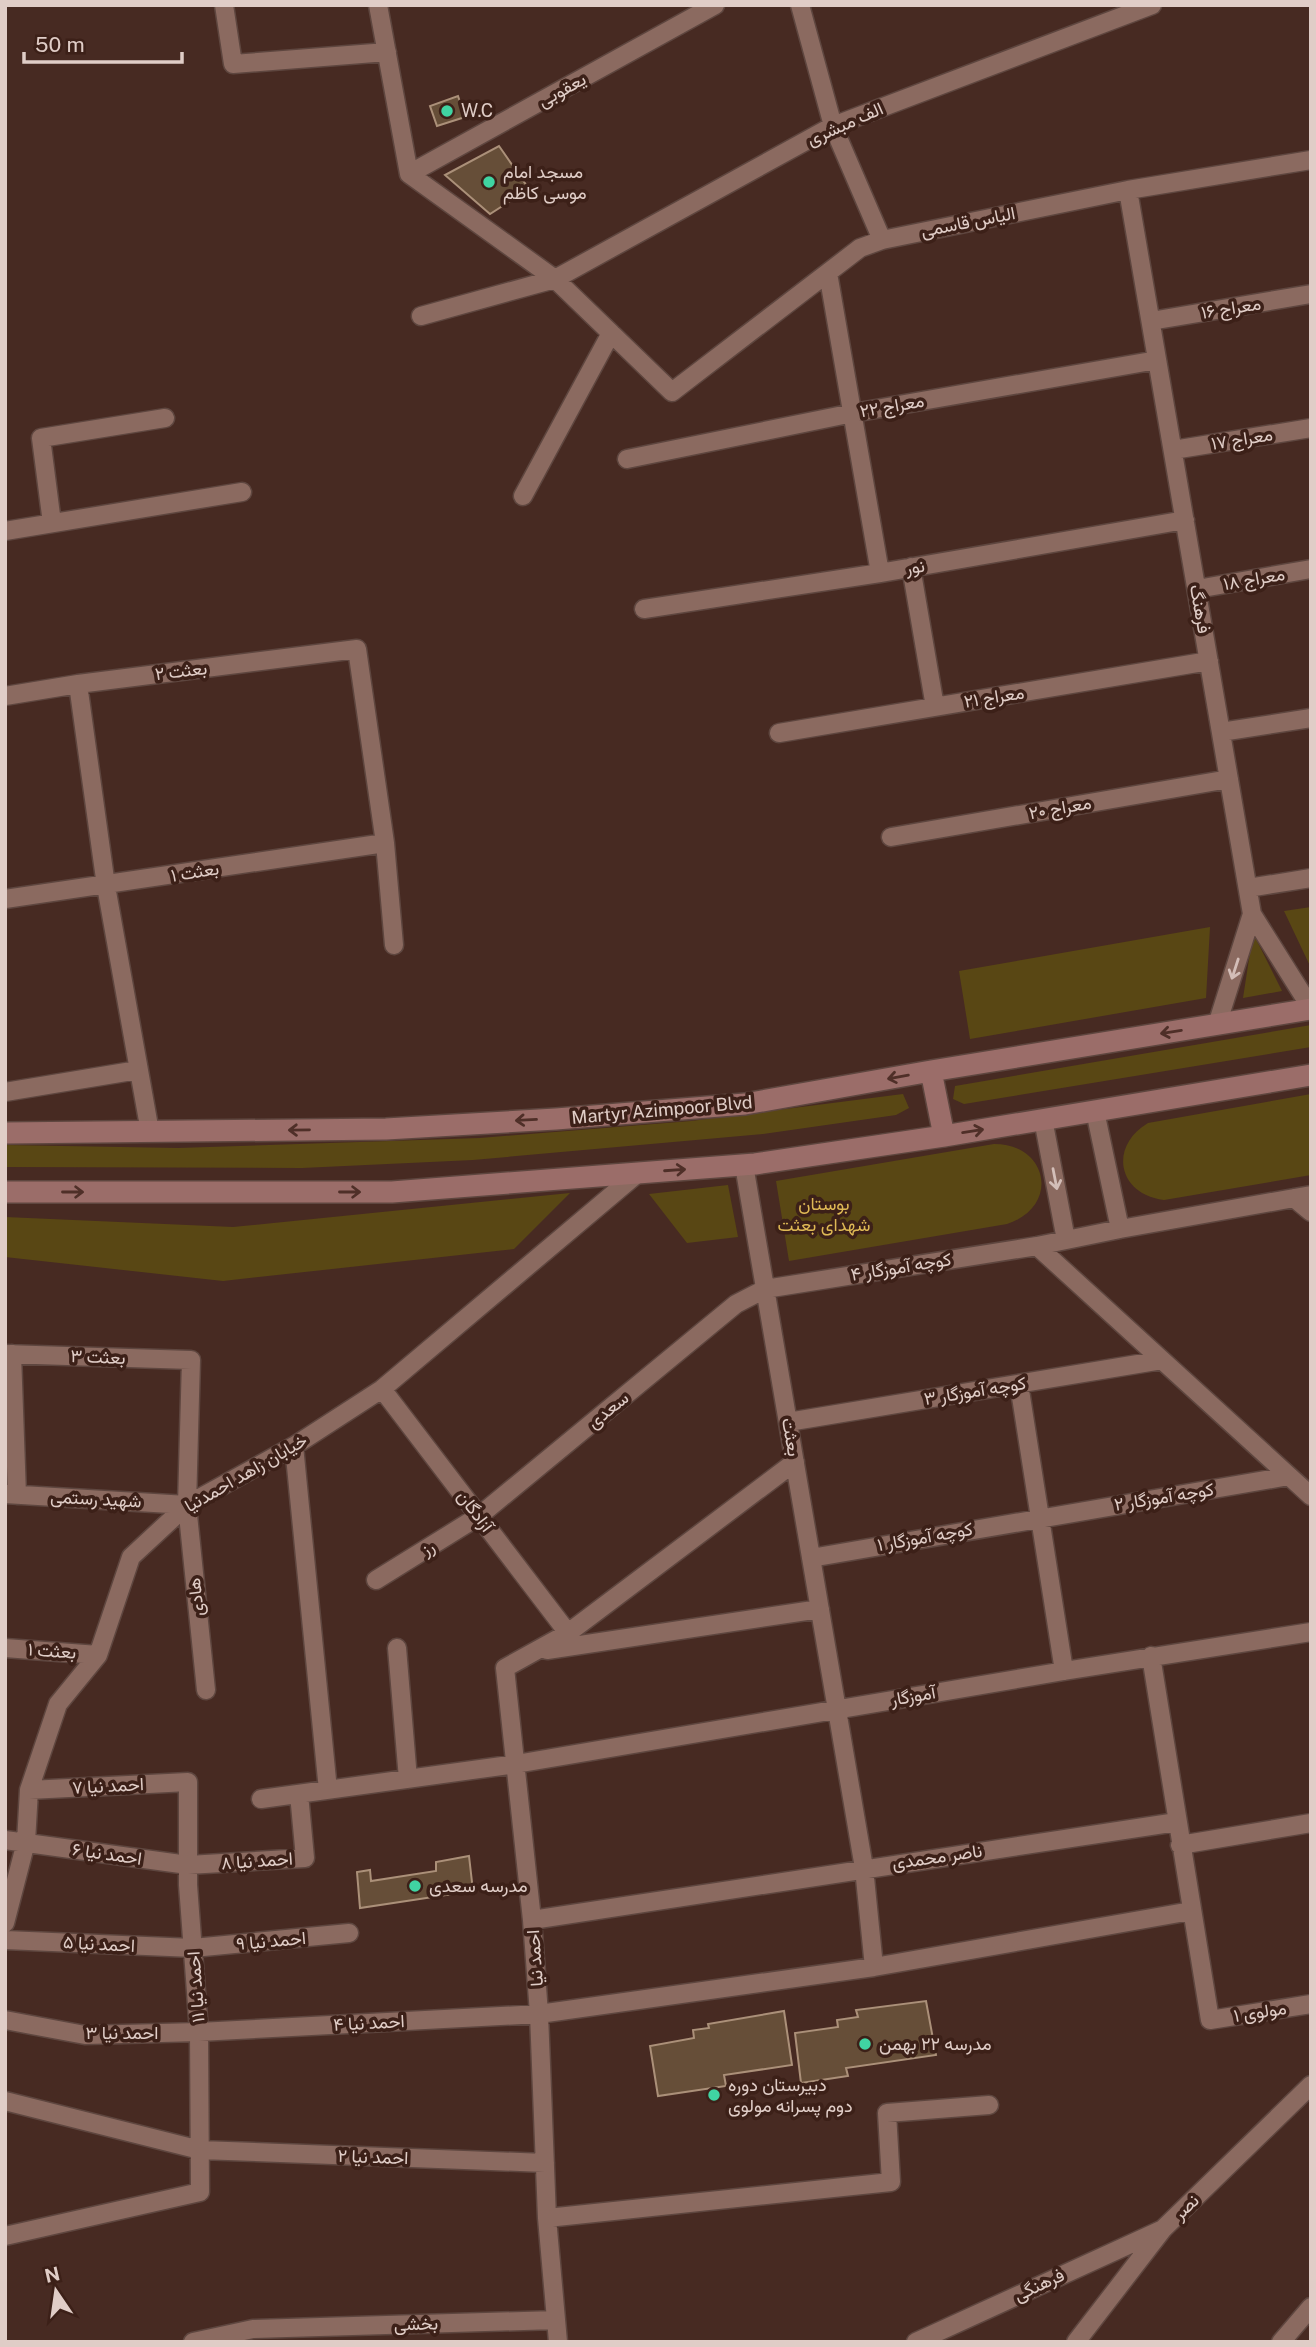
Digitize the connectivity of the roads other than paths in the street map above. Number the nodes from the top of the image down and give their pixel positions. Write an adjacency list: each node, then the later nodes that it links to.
1 (224, 5): 6 (street)
2 (379, 5): 6 (street)
3 (715, 5): 9 (street, یعقوبی)
4 (800, 5): 7 (street)
5 (1152, 5): 7 (street, الف مبشری)
6 (387, 52): 9 (street)
7 (833, 126): 11 (street); 13 (street, الف مبشری)
8 (1311, 160): 10 (street, الیاس قاسمی)
9 (409, 174): 13 (street)
10 (1128, 190): 11 (street, الیاس قاسمی); 16 (street, فرهنگ)
11 (882, 240): 12 (street, الیاس قاسمی)
12 (828, 273): 17 (street, الیاس قاسمی); 19 (street)
13 (555, 279): 15 (street, الف مبشری); 17 (street)
14 (1311, 295): 16 (street, معراج ۱۶)
15 (421, 316)
16 (1151, 321): 18 (street, فرهنگ)
17 (611, 332): 25 (street)
18 (1157, 360): 19 (street, معراج ۲۲); 22 (street, فرهنگ)
19 (853, 413): 23 (street, معراج ۲۲); 31 (street)
20 (165, 418): 27 (street)
21 (1311, 428): 22 (street, معراج ۱۷)
22 (1173, 450): 26 (street, فرهنگ)
23 (627, 459)
24 (242, 492): 27 (street)
25 (523, 496)
26 (1185, 520): 29 (street, نور); 32 (street, فرهنگ)
27 (52, 523): 28 (street)
28 (5, 531)
29 (911, 567): 31 (street, نور); 37 (street)
30 (1311, 569): 32 (street, معراج ۱۸)
31 (880, 573): 33 (street, نور)
32 (1197, 589): 34 (street, فرهنگ)
33 (645, 609)
34 (1209, 661): 37 (street, معراج ۲۱); 39 (street, فرهنگ)
35 (78, 684): 36 (street, بعثت ۲); 43 (street, بعثت ۲); 45 (street)
36 (5, 696)
37 (935, 707): 40 (street, معراج ۲۱)
38 (1311, 718): 39 (street)
39 (1221, 732): 41 (street, فرهنگ)
40 (779, 733)
41 (1229, 779): 42 (street, معراج ۲۰); 46 (street, فرهنگ)
42 (891, 837)
43 (385, 843): 45 (street, بعثت ۱); 49 (street)
44 (1311, 878): 46 (street)
45 (106, 886): 47 (street, بعثت ۱); 52 (street)
46 (1248, 888): 48 (street, فرهنگ)
47 (5, 899)
48 (1252, 914): 50 (street); 51 (street, فرهنگ, one-way to 51)
49 (394, 945)
50 (1311, 1009): 51 (main road, Martyr Azimpoor Blvd)
51 (1217, 1025): 53 (main road, Martyr Azimpoor Blvd, one-way to 53)
52 (138, 1069): 55 (street); 58 (street)
53 (931, 1071): 58 (main road, Martyr Azimpoor Blvd, one-way to 58); 60 (main road)
54 (1311, 1075): 56 (main road)
55 (5, 1092)
56 (1095, 1111): 57 (main road); 66 (street)
57 (1043, 1119): 60 (main road, one-way to 57); 67 (street, one-way to 67)
58 (150, 1132): 59 (main road, Martyr Azimpoor Blvd)
59 (5, 1133)
60 (944, 1136): 61 (main road)
61 (744, 1165): 62 (main road, one-way to 61); 69 (street, بعثت)
62 (638, 1173): 63 (main road, one-way to 62); 75 (street, خیابان زاهد احمدنیا)
63 (5, 1192)
64 (1303, 1197): 65 (street); 66 (street, کوچه آموزگار ۴)
65 (1311, 1212)
66 (1120, 1229): 67 (street, کوچه آموزگار ۴)
67 (1066, 1240): 68 (street, کوچه آموزگار ۴)
68 (1037, 1246): 69 (street, کوچه آموزگار ۴); 73 (street)
69 (765, 1289): 70 (street, کوچه آموزگار ۴); 76 (street, بعثت)
70 (736, 1304): 83 (street, سعدی)
71 (8, 1354): 72 (street, بعثت ۳); 80 (street)
72 (191, 1360): 82 (street, هادی)
73 (1162, 1360): 74 (street, کوچه آموزگار ۳); 79 (street)
74 (1018, 1384): 76 (street, کوچه آموزگار ۳); 84 (street)
75 (382, 1389): 77 (street, خیابان زاهد احمدنیا); 83 (street, آزادگان)
76 (788, 1422): 78 (street, بعثت)
77 (294, 1446): 82 (street, خیابان زاهد احمدنیا); 102 (street)
78 (795, 1462): 85 (street, بعثت); 89 (street)
79 (1289, 1476): 81 (street); 84 (street, کوچه آموزگار ۲)
80 (11, 1494): 82 (street, شهید رستمی)
81 (1311, 1496)
82 (187, 1505): 93 (street, خیابان زاهد احمدنیا); 96 (street, هادی)
83 (479, 1516): 86 (street, رز); 89 (street, آزادگان)
84 (1039, 1517): 85 (street, کوچه آموزگار ۱); 95 (street)
85 (811, 1558): 87 (street, بعثت)
86 (376, 1580)
87 (820, 1609): 92 (street); 97 (street, بعثت)
88 (1311, 1632): 94 (street, آموزگار)
89 (568, 1633): 92 (street)
90 (5, 1648): 93 (street, بعثت ۱)
91 (397, 1648): 99 (street)
92 (534, 1652): 98 (street, احمد نیا)
93 (98, 1655): 101 (street, خیابان زاهد احمدنیا)
94 (1151, 1656): 95 (street, آموزگار); 105 (street)
95 (1063, 1671): 97 (street, آموزگار)
96 (206, 1690)
97 (838, 1709): 98 (street, آموزگار); 111 (street, بعثت)
98 (516, 1764): 99 (street); 114 (street, احمد نیا)
99 (408, 1779): 102 (street)
100 (188, 1782): 101 (street, احمد نیا ۷); 110 (street, احمد نیا ۱۱)
101 (29, 1790): 108 (street, خیابان زاهد احمدنیا)
102 (328, 1790): 103 (street)
103 (299, 1794): 104 (street); 110 (street, احمد نیا ۸)
104 (261, 1799)
105 (1177, 1822): 109 (street); 111 (street, ناصر محمدی)
106 (1311, 1823): 109 (street)
107 (5, 1840): 108 (street, احمد نیا ۶)
108 (26, 1842): 110 (street, احمد نیا ۶); 112 (street, خیابان زاهد احمدنیا)
109 (1180, 1845): 113 (street)
110 (188, 1865): 118 (street, احمد نیا ۱۱)
111 (864, 1868): 114 (street, ناصر محمدی); 119 (street, بعثت)
112 (12, 1873): 115 (street, خیابان زاهد احمدنیا)
113 (1192, 1911): 119 (street, احمد نیا ۴); 120 (street, مولوی ۱)
114 (532, 1920): 121 (street, احمد نیا)
115 (5, 1923)
116 (349, 1933): 118 (street, احمد نیا ۹)
117 (5, 1940): 118 (street, احمد نیا ۵)
118 (193, 1948): 123 (street, احمد نیا ۱۱)
119 (874, 1966): 121 (street, احمد نیا ۴)
120 (1311, 2004)
121 (539, 2014): 123 (street, احمد نیا ۴); 128 (street, احمد نیا)
122 (5, 2020): 123 (street, احمد نیا ۳)
123 (199, 2032): 127 (street, احمد نیا ۱۱)
124 (1311, 2085): 130 (street, نصر)
125 (5, 2101): 127 (street, احمد نیا ۲)
126 (989, 2105): 129 (street)
127 (200, 2150): 128 (street, احمد نیا ۲); 131 (street, احمد نیا ۱۱)
128 (545, 2163): 129 (street, احمد نیا)
129 (547, 2218): 133 (street, احمد نیا)
130 (1163, 2229): 136 (street, فرهنگی); 137 (street, نصر)
131 (5, 2236)
132 (1311, 2306): 138 (street)
133 (556, 2320): 134 (street, بخشی); 135 (street, احمد نیا)
134 (194, 2342)
135 (558, 2342)
136 (916, 2342)
137 (1076, 2342)
138 (1281, 2342)

